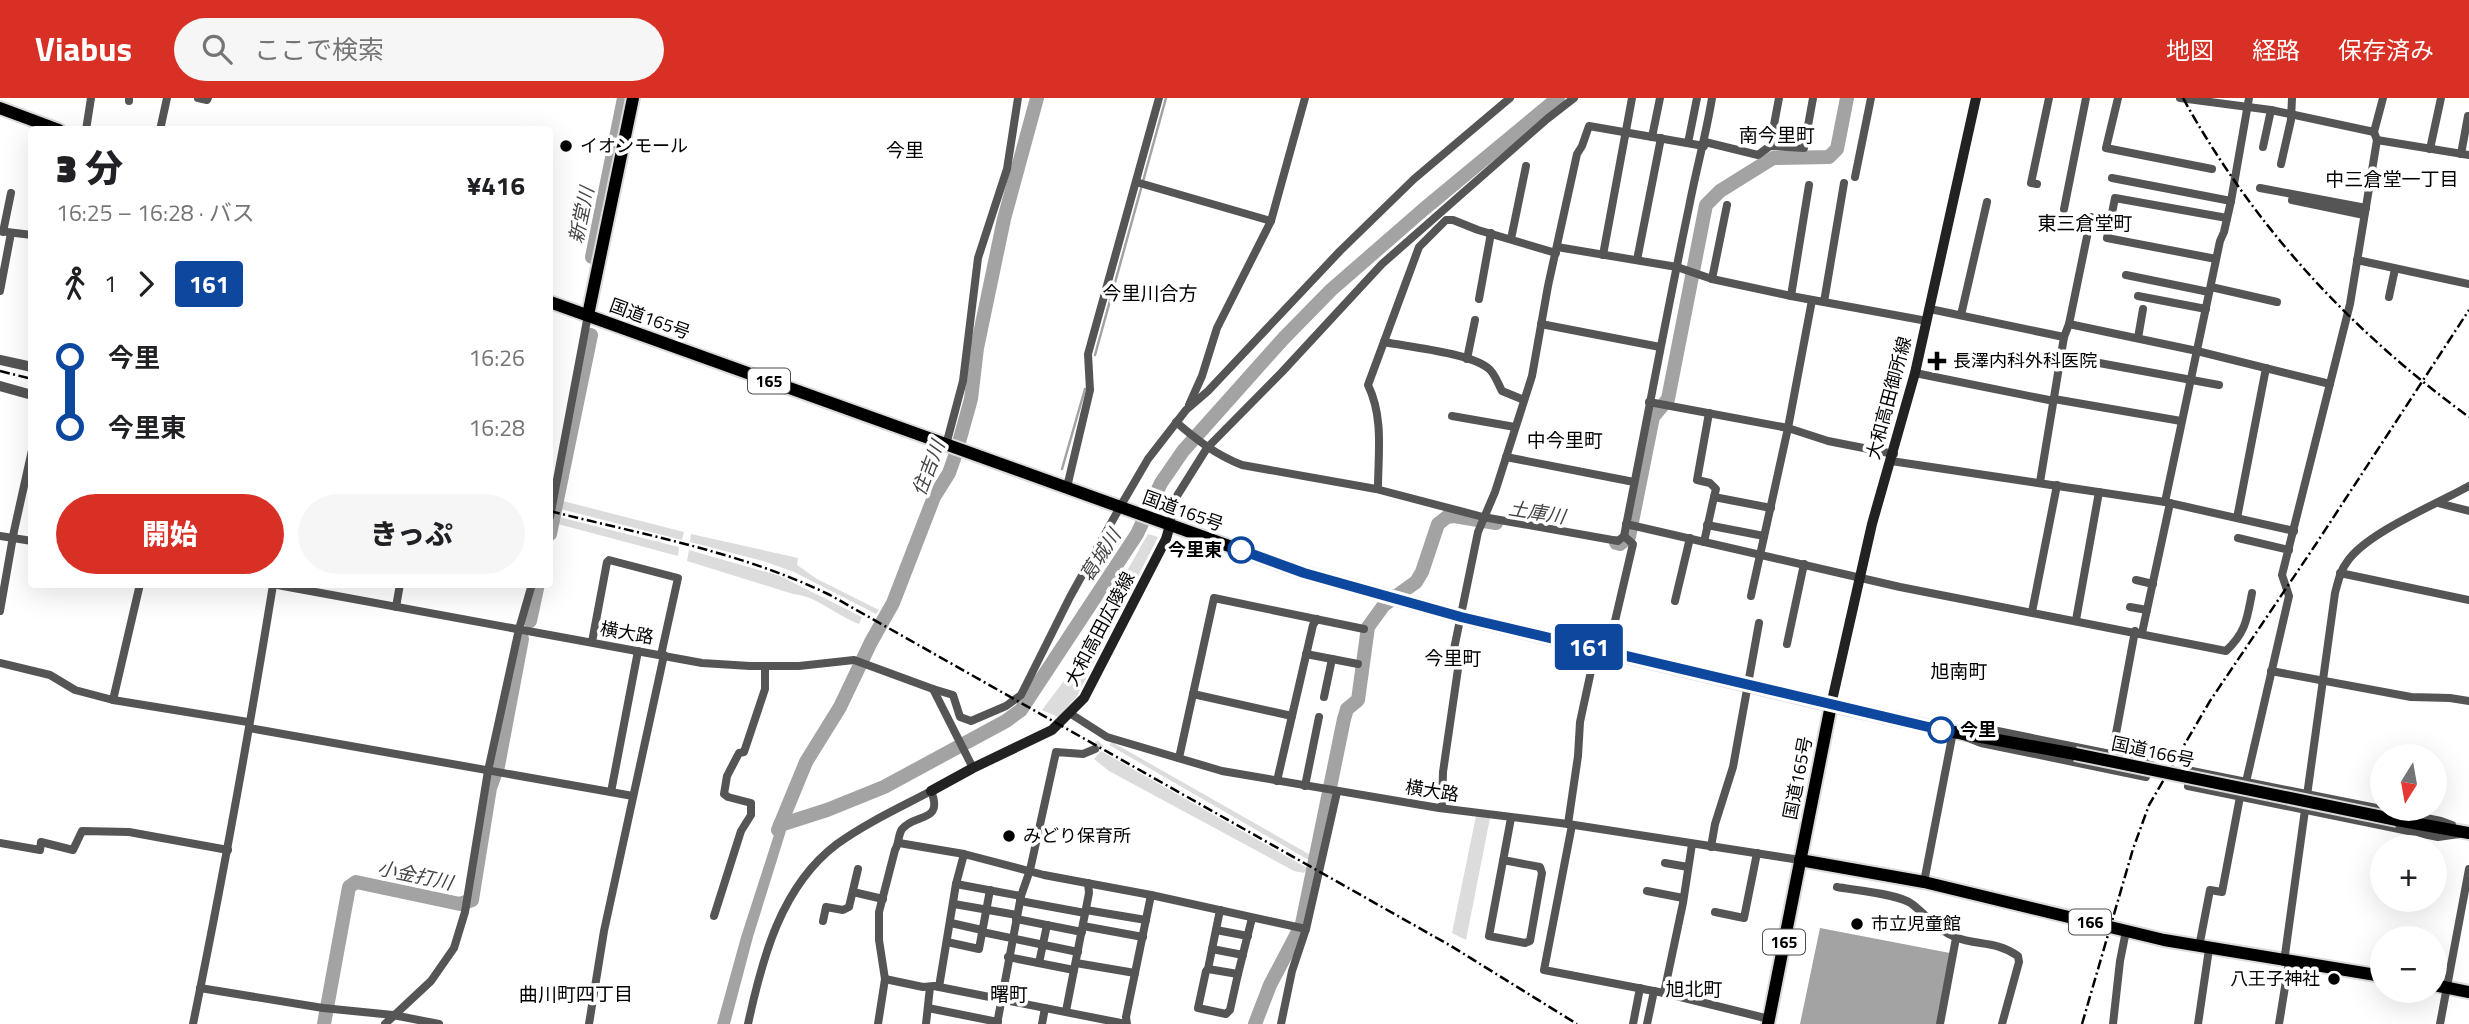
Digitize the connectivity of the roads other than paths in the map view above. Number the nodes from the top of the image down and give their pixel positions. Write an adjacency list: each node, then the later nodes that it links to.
1 (91, 98): 32 (street)
2 (167, 98): 33 (street)
3 (198, 98): 4 (street)
4 (208, 98)
5 (633, 98): 90 (main road)
6 (1018, 98): 122 (street)
7 (1159, 98): 48 (street)
8 (1306, 98): 62 (street)
9 (1510, 98): 115 (street)
10 (1574, 98): 123 (street)
11 (1632, 98): 34 (street)
12 (1660, 98): 36 (street)
13 (1697, 98): 37 (street)
14 (1712, 98): 38 (street)
15 (1779, 98): 39 (street)
16 (1814, 98): 39 (street)
17 (1871, 98): 46 (street)
18 (1976, 98): 87 (main road, 大和高田御所線)
19 (2049, 98): 50 (street)
20 (2086, 98): 58 (street)
21 (2118, 98): 45 (street)
22 (2180, 98): 26 (street)
23 (2292, 98): 29 (street)
24 (2441, 98): 41 (street)
25 (2379, 99): 35 (street)
26 (2248, 102): 28 (street); 55 (street)
27 (0, 108): 31 (main road)
28 (2271, 110): 29 (street); 40 (street)
29 (2289, 114): 35 (street); 43 (street)
30 (2468, 116): 42 (street)
31 (49, 126)
32 (87, 126)
33 (161, 126)
34 (1625, 132): 36 (street); 67 (street); 68 (street)
35 (2376, 136): 41 (street); 59 (street)
36 (1657, 138): 37 (street); 70 (street)
37 (1688, 143): 38 (street)
38 (1705, 144): 39 (street); 72 (street)
39 (1770, 146)
40 (2263, 148)
41 (2430, 149): 42 (street)
42 (2465, 154)
43 (2281, 164)
44 (1526, 166): 66 (street)
45 (2212, 169)
46 (1855, 177)
47 (2112, 178): 55 (street)
48 (1136, 182): 62 (street); 131 (street)
49 (1844, 183): 86 (street)
50 (2038, 184)
51 (1809, 185): 79 (street)
52 (2260, 188): 59 (street)
53 (11, 193): 63 (street)
54 (2292, 200): 59 (street)
55 (2231, 201): 61 (street)
56 (1987, 202): 91 (street)
57 (1727, 205): 75 (street)
58 (2064, 209)
59 (2365, 211): 71 (street)
60 (2091, 217): 95 (street)
61 (2227, 218): 69 (street); 69 (street)
62 (1271, 221): 115 (street)
63 (5, 232): 65 (street); 78 (street)
64 (1491, 233): 66 (street); 82 (street); 98 (street)
65 (28, 235)
66 (1511, 239): 67 (street)
67 (1556, 250): 68 (street); 94 (street)
68 (1603, 255): 70 (street)
69 (2216, 259): 77 (street)
70 (1637, 260): 72 (street)
71 (2357, 260): 73 (street); 108 (street)
72 (1677, 267): 75 (street); 99 (street)
73 (2395, 268): 76 (street); 81 (street)
74 (2126, 275): 77 (street)
75 (1712, 279): 79 (street)
76 (2469, 284)
77 (2210, 289): 84 (street); 89 (street)
78 (0, 291)
79 (1791, 296): 83 (street)
80 (2138, 296): 89 (street)
81 (2389, 297)
82 (1479, 299)
83 (1812, 300): 86 (street); 121 (street)
84 (2277, 302)
85 (553, 303): 90 (main road, 国道165号 / 165)
86 (1824, 303): 93 (street)
87 (1930, 309): 91 (street); 93 (main road, 大和高田御所線)
88 (2143, 309): 97 (street)
89 (2206, 309): 100 (street)
90 (588, 315): 122 (main road, 国道165号 / 165); 135 (street)
91 (1961, 315): 96 (street)
92 (1475, 320): 102 (street)
93 (1927, 321): 106 (main road, 大和高田御所線)
94 (1541, 324): 99 (street); 112 (street)
95 (2070, 324): 96 (street); 97 (street)
96 (2064, 337): 101 (street)
97 (2138, 338): 100 (street)
98 (1384, 342): 102 (street); 132 (street)
99 (1660, 347): 114 (street)
100 (2197, 351): 105 (street); 107 (street)
101 (2061, 356): 107 (street); 113 (street)
102 (1467, 359): 112 (street)
103 (0, 360): 104 (street)
104 (28, 366)
105 (2266, 368): 108 (street); 142 (street)
106 (1915, 373): 113 (street); 125 (main road, 大和高田御所線)
107 (2191, 379): 109 (street); 118 (street)
108 (2330, 384): 146 (street)
109 (2219, 385)
110 (0, 386): 111 (street)
111 (28, 394)
112 (1524, 400): 120 (street)
113 (2054, 400): 118 (street); 128 (street)
114 (1649, 402): 116 (street); 127 (street)
115 (1186, 410): 119 (street)
116 (1709, 413): 121 (street); 134 (street)
117 (1452, 416): 120 (street)
118 (2181, 421): 136 (street)
119 (1176, 422): 123 (street); 138 (street)
120 (1515, 427): 124 (street)
121 (1788, 428): 125 (street); 139 (street)
122 (947, 446): 131 (main road, 国道165号 / 165)
123 (1205, 447): 132 (street); 143 (street)
124 (1506, 457): 127 (street); 141 (street)
125 (1892, 457): 128 (street); 159 (main road, 大和高田御所線)
126 (28, 470): 149 (street)
127 (1634, 482): 144 (street)
128 (2040, 482): 129 (street)
129 (2057, 485): 133 (street); 175 (street)
130 (2469, 486): 137 (street)
131 (1067, 487): 138 (main road, 国道165号 / 165)
132 (1378, 489): 141 (street)
133 (2099, 492): 136 (street); 178 (street)
134 (1714, 497): 139 (street); 145 (street)
135 (553, 501)
136 (2167, 503): 142 (street); 161 (street)
137 (2438, 503): 140 (street); 158 (street)
138 (1123, 508): 143 (main road, 国道165号 / 165); 196 (street)
139 (1771, 508): 148 (street)
140 (2469, 511)
141 (1483, 517): 150 (street); 176 (street)
142 (2236, 517): 146 (street)
143 (1165, 523): 176 (main road, 国道165号 / 165); 202 (main road, 大和高田広陵線)
144 (1626, 524): 150 (street); 151 (street)
145 (1707, 525): 148 (street); 154 (street)
146 (2294, 531): 155 (street)
147 (0, 536): 149 (street)
148 (1763, 536): 156 (street)
149 (14, 538): 153 (street); 174 (street)
150 (1626, 538): 185 (street)
151 (1690, 538): 154 (street); 170 (street)
152 (2238, 538): 155 (street)
153 (28, 540)
154 (1704, 542): 156 (street)
155 (2289, 550): 193 (street)
156 (1760, 554): 157 (street); 168 (street)
157 (1804, 564): 159 (street); 184 (street)
158 (2340, 573): 169 (street); 194 (street)
159 (1859, 576): 175 (street); 201 (main road, 大和高田御所線)
160 (2136, 580): 161 (street)
161 (2153, 584): 173 (street)
162 (139, 588): 199 (street)
163 (272, 588): 205 (street)
164 (399, 588): 171 (street)
165 (531, 588): 180 (street)
166 (324, 589): 171 (street, 横大路)
167 (2252, 593): 182 (street)
168 (1751, 596)
169 (2469, 600)
170 (1675, 601)
171 (396, 607): 180 (street, 横大路)
172 (2130, 607): 173 (street)
173 (2147, 610): 182 (street)
174 (0, 611)
175 (2032, 612): 178 (street)
176 (1461, 617): 185 (main road, 国道165号 / 165); 221 (street)
177 (1317, 619): 181 (street); 187 (street); 197 (street)
178 (2076, 620): 182 (street)
179 (1759, 624): 195 (street)
180 (519, 629): 183 (street, 横大路); 211 (street)
181 (1364, 629)
182 (2139, 632): 208 (street)
183 (592, 642): 186 (street, 横大路); 188 (street)
184 (1787, 644)
185 (1602, 650): 195 (main road, 国道165号 / 165); 224 (street)
186 (638, 651): 188 (street, 横大路); 217 (street)
187 (1306, 654): 189 (street); 203 (street)
188 (663, 655): 192 (street, 横大路); 219 (street)
189 (1332, 659): 191 (street); 198 (street)
190 (0, 663): 199 (street)
191 (1358, 664)
192 (765, 666): 196 (street, 横大路); 256 (street)
193 (2271, 671): 194 (street); 213 (street)
194 (2323, 679): 200 (street); 218 (street)
195 (1748, 684): 201 (main road, 国道165号 / 165); 229 (street)
196 (933, 688): 210 (street)
197 (1193, 694): 203 (street); 209 (street)
198 (1324, 696)
199 (113, 700): 205 (street)
200 (2469, 701)
201 (1831, 705): 206 (main road, 国道166号); 234 (main road, 国道165号 / 165)
202 (1071, 714): 209 (street, 横大路); 210 (main road, 大和高田広陵線)
203 (1292, 716): 212 (street)
204 (1319, 716): 214 (street)
205 (249, 725): 211 (street); 230 (street)
206 (1953, 732): 208 (street); 208 (street); 225 (main road, 国道166号, bridge); 240 (street)
207 (1095, 749): 239 (street)
208 (2112, 755)
209 (1179, 758): 212 (street, 横大路)
210 (971, 765): 215 (main road, 大和高田広陵線)
211 (488, 771): 217 (street); 301 (street)
212 (1277, 781): 214 (street, 横大路)
213 (2246, 782): 218 (street); 220 (street)
214 (1305, 786): 216 (street, 横大路)
215 (931, 791): 227 (street); 309 (street)
216 (1333, 791): 221 (street, 横大路); 263 (street)
217 (611, 792): 219 (street)
218 (2307, 795): 222 (street); 225 (street)
219 (633, 796): 308 (street)
220 (2240, 797): 222 (street); 274 (street)
221 (1442, 808): 223 (street, 横大路)
222 (2306, 811): 225 (street); 280 (street)
223 (1511, 818): 224 (street, 横大路); 233 (street)
224 (1570, 825): 228 (street, 横大路); 292 (street)
225 (2469, 833)
226 (0, 843): 230 (street)
227 (899, 843): 232 (street); 250 (street)
228 (1692, 844): 229 (street, 横大路); 236 (street)
229 (1711, 847): 231 (street, 横大路)
230 (228, 850): 290 (street)
231 (1757, 853): 234 (street, 横大路); 255 (street)
232 (964, 854): 239 (street); 242 (street)
233 (1503, 860): 233 (street)
234 (1800, 860): 240 (main road, 166); 303 (main road, 国道165号 / 165)
235 (1665, 863): 236 (street)
236 (1688, 867): 249 (street)
237 (858, 869): 246 (street)
238 (2469, 869): 279 (street)
239 (1030, 870): 241 (street); 248 (street)
240 (1924, 882): 267 (main road, 166)
241 (1088, 883): 247 (street); 254 (street)
242 (956, 884): 244 (street); 251 (street)
243 (1837, 887): 271 (street)
244 (990, 890): 248 (street); 252 (street)
245 (1647, 891): 249 (street)
246 (853, 892): 250 (street); 260 (street)
247 (1151, 895): 253 (street); 259 (street)
248 (1020, 898): 254 (street); 257 (street)
249 (1683, 898): 295 (street)
250 (883, 899): 287 (street)
251 (954, 904): 252 (street); 261 (street)
252 (986, 909): 257 (street); 266 (street)
253 (1220, 910): 258 (street); 265 (street)
254 (1085, 911): 259 (street); 264 (street)
255 (1715, 912)
256 (714, 916)
257 (1016, 917): 262 (street); 270 (street)
258 (1252, 918): 263 (street); 268 (street)
259 (1146, 920): 269 (street)
260 (824, 921)
261 (951, 923): 266 (street); 272 (street)
262 (1047, 925): 264 (street); 273 (street)
263 (1302, 928): 314 (street)
264 (1082, 929): 269 (street); 276 (street)
265 (1216, 930): 268 (street); 275 (street)
266 (982, 931): 270 (street); 272 (street)
267 (2126, 931): 274 (main road, 166); 319 (street)
268 (1248, 936): 277 (street)
269 (1143, 937): 284 (street)
270 (1012, 938): 273 (street); 278 (street)
271 (1956, 938): 317 (street); 318 (street)
272 (947, 942): 291 (street)
273 (1043, 944): 276 (street); 281 (street)
274 (2204, 948): 280 (main road, 166); 320 (street)
275 (1213, 949): 277 (street); 283 (street)
276 (1078, 952): 282 (street)
277 (1243, 955): 285 (street)
278 (1008, 957): 281 (street); 296 (street)
279 (2447, 961)
280 (2287, 962): 286 (main road, 166); 321 (street)
281 (1039, 963): 282 (street)
282 (1075, 967): 284 (street); 300 (street)
283 (1209, 969): 285 (street); 285 (street)
284 (1135, 973): 313 (street)
285 (1238, 974)
286 (2370, 974)
287 (885, 979): 288 (street); 310 (street)
288 (930, 987): 291 (street); 298 (street)
289 (2447, 987): 294 (main road)
290 (200, 988): 301 (street); 305 (street)
291 (939, 988): 296 (street)
292 (1640, 988): 293 (street); 315 (street)
293 (1654, 991): 295 (street); 316 (street)
294 (2469, 992)
295 (1664, 993): 303 (street)
296 (1002, 1000): 299 (street); 304 (street)
297 (2441, 1003): 322 (street)
298 (928, 1008): 304 (street); 311 (street)
299 (1045, 1008): 300 (street); 312 (street)
300 (1066, 1011): 302 (street)
301 (393, 1015): 306 (street); 307 (street)
302 (1090, 1020): 313 (street)
303 (1769, 1022)
304 (998, 1023)
305 (194, 1024)
306 (385, 1024)
307 (439, 1024)
308 (589, 1024)
309 (748, 1024)
310 (878, 1024)
311 (926, 1024)
312 (1042, 1024)
313 (1127, 1024)
314 (1281, 1024)
315 (1633, 1024)
316 (1647, 1024)
317 (1940, 1024)
318 (2002, 1024)
319 (2113, 1024)
320 (2198, 1024)
321 (2279, 1024)
322 (2440, 1024)

